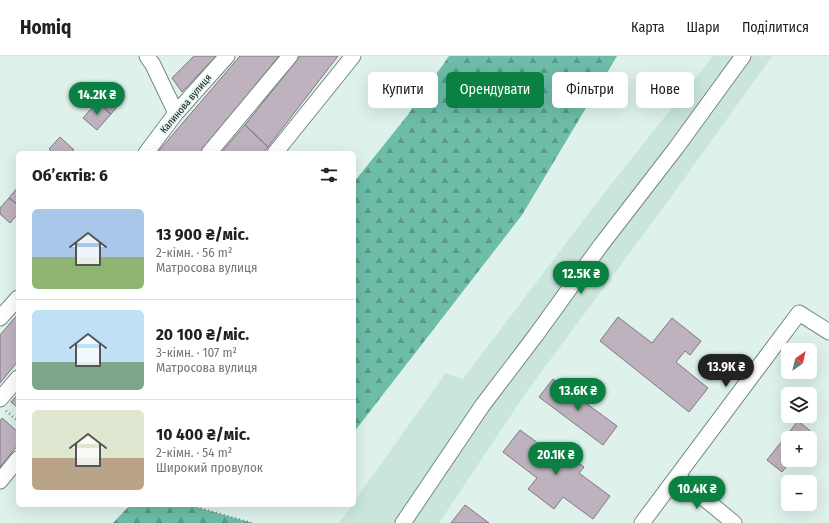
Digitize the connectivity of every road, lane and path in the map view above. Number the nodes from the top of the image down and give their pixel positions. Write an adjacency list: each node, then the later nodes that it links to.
1 (147, 56): 6 (street)
2 (227, 56): 6 (street, Калинова вулиця)
3 (290, 56): 8 (street)
4 (353, 56): 9 (street)
5 (743, 56): 22 (street)
6 (176, 113): 7 (street, Калинова вулиця)
7 (148, 151)
8 (211, 151)
9 (277, 151)
10 (16, 300): 11 (street)
11 (0, 318)
12 (829, 332): 18 (street)
13 (16, 380): 14 (street)
14 (0, 399)
15 (0, 406): 16 (path)
16 (16, 419)
17 (16, 461): 19 (street)
18 (677, 476): 23 (street); 24 (street)
19 (0, 481)
20 (196, 507): 21 (path)
21 (252, 523)
22 (403, 523)
23 (642, 523)
24 (734, 523)

